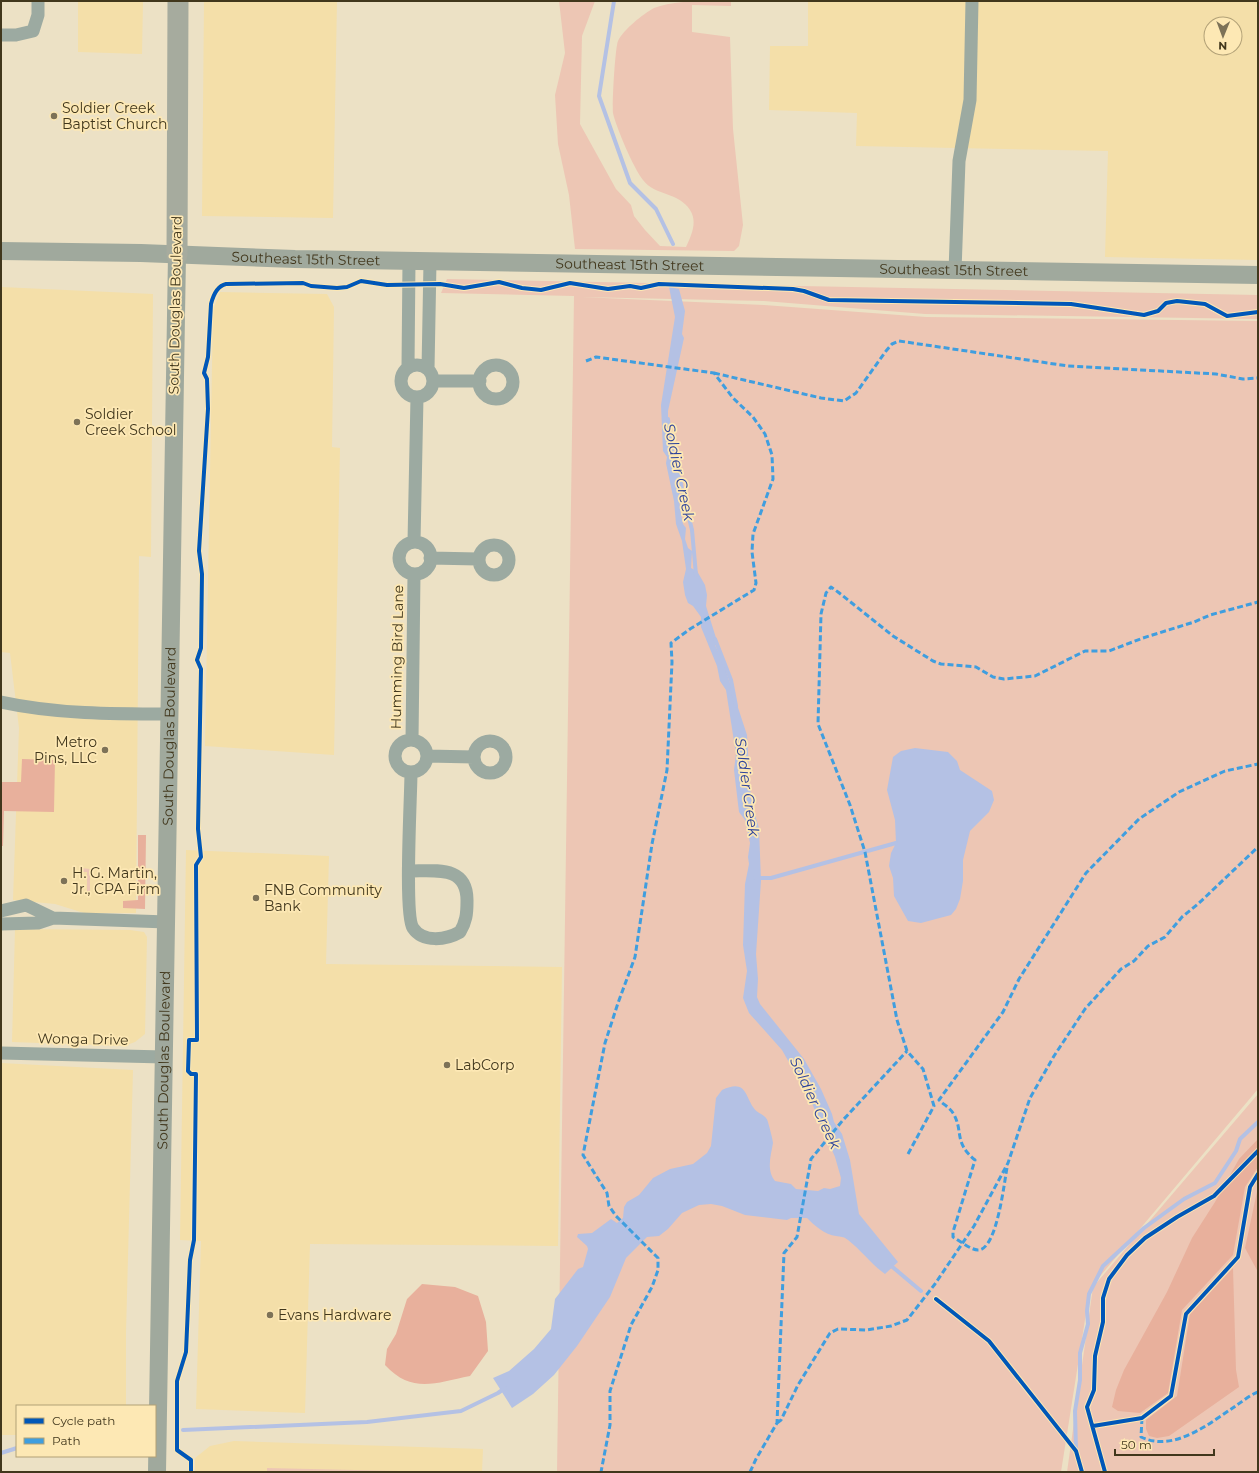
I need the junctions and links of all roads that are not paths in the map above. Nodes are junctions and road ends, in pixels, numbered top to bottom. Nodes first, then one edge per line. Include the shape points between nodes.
1 (38, 1) edge
2 (178, 1) edge
3 (972, 1) edge
4 (1, 35) edge
5 (1, 251) edge
6 (177, 255) junction
7 (409, 261) junction
8 (430, 262) junction
9 (955, 271) junction
10 (1258, 275) edge
11 (409, 313) junction
12 (429, 313) junction
13 (408, 368) junction
14 (431, 375) junction
15 (480, 382) dead end
16 (417, 397) junction
17 (414, 542) junction
18 (430, 558) junction
19 (478, 559) dead end
20 (414, 574) junction
21 (1, 702) edge
22 (169, 714) junction
23 (412, 740) junction
24 (427, 756) junction
25 (474, 757) dead end
26 (411, 772) junction
27 (410, 871) junction
28 (1, 911) edge
29 (53, 918) junction
30 (167, 922) junction
31 (1, 924) edge
32 (1, 1053) edge
33 (164, 1057) junction
34 (157, 1472) edge

1 - 4 street via 38,15 33,30 16,35
2 - 6 main road, South Douglas Boulevard
3 - 9 street via 970,100 959,161
5 - 6 main road, Southeast 15th Street
6 - 7 main road, Southeast 15th Street
6 - 22 main road, South Douglas Boulevard
7 - 8 main road, Southeast 15th Street
7 - 11 street
8 - 9 main road, Southeast 15th Street
8 - 12 street
9 - 10 main road, Southeast 15th Street
11 - 12 street
11 - 13 street
12 - 14 street
13 - 14 street via 419,365
13 - 16 street via 402,374 401,385 407,394
14 - 15 street
14 - 16 street via 432,387 428,393
16 - 17 street
17 - 18 street via 425,547 430,553
17 - 20 street via 403,548 399,559 403,569
18 - 19 street
18 - 20 street via 427,568 422,573
20 - 23 street, Humming Bird Lane
21 - 22 street via 29,708 66,711
22 - 30 main road, South Douglas Boulevard
23 - 24 street via 423,745
23 - 26 street via 400,745 395,755 398,766
24 - 25 street
24 - 26 street via 423,767
26 - 27 street
27 - 27 street via 409,919 413,928 427,938 444,938 460,932 467,917 468,897 463,881 448,872
28 - 29 street via 26,905
29 - 30 street
29 - 31 street via 38,923
30 - 33 main road, South Douglas Boulevard
32 - 33 street, Wonga Drive
33 - 34 main road, South Douglas Boulevard

